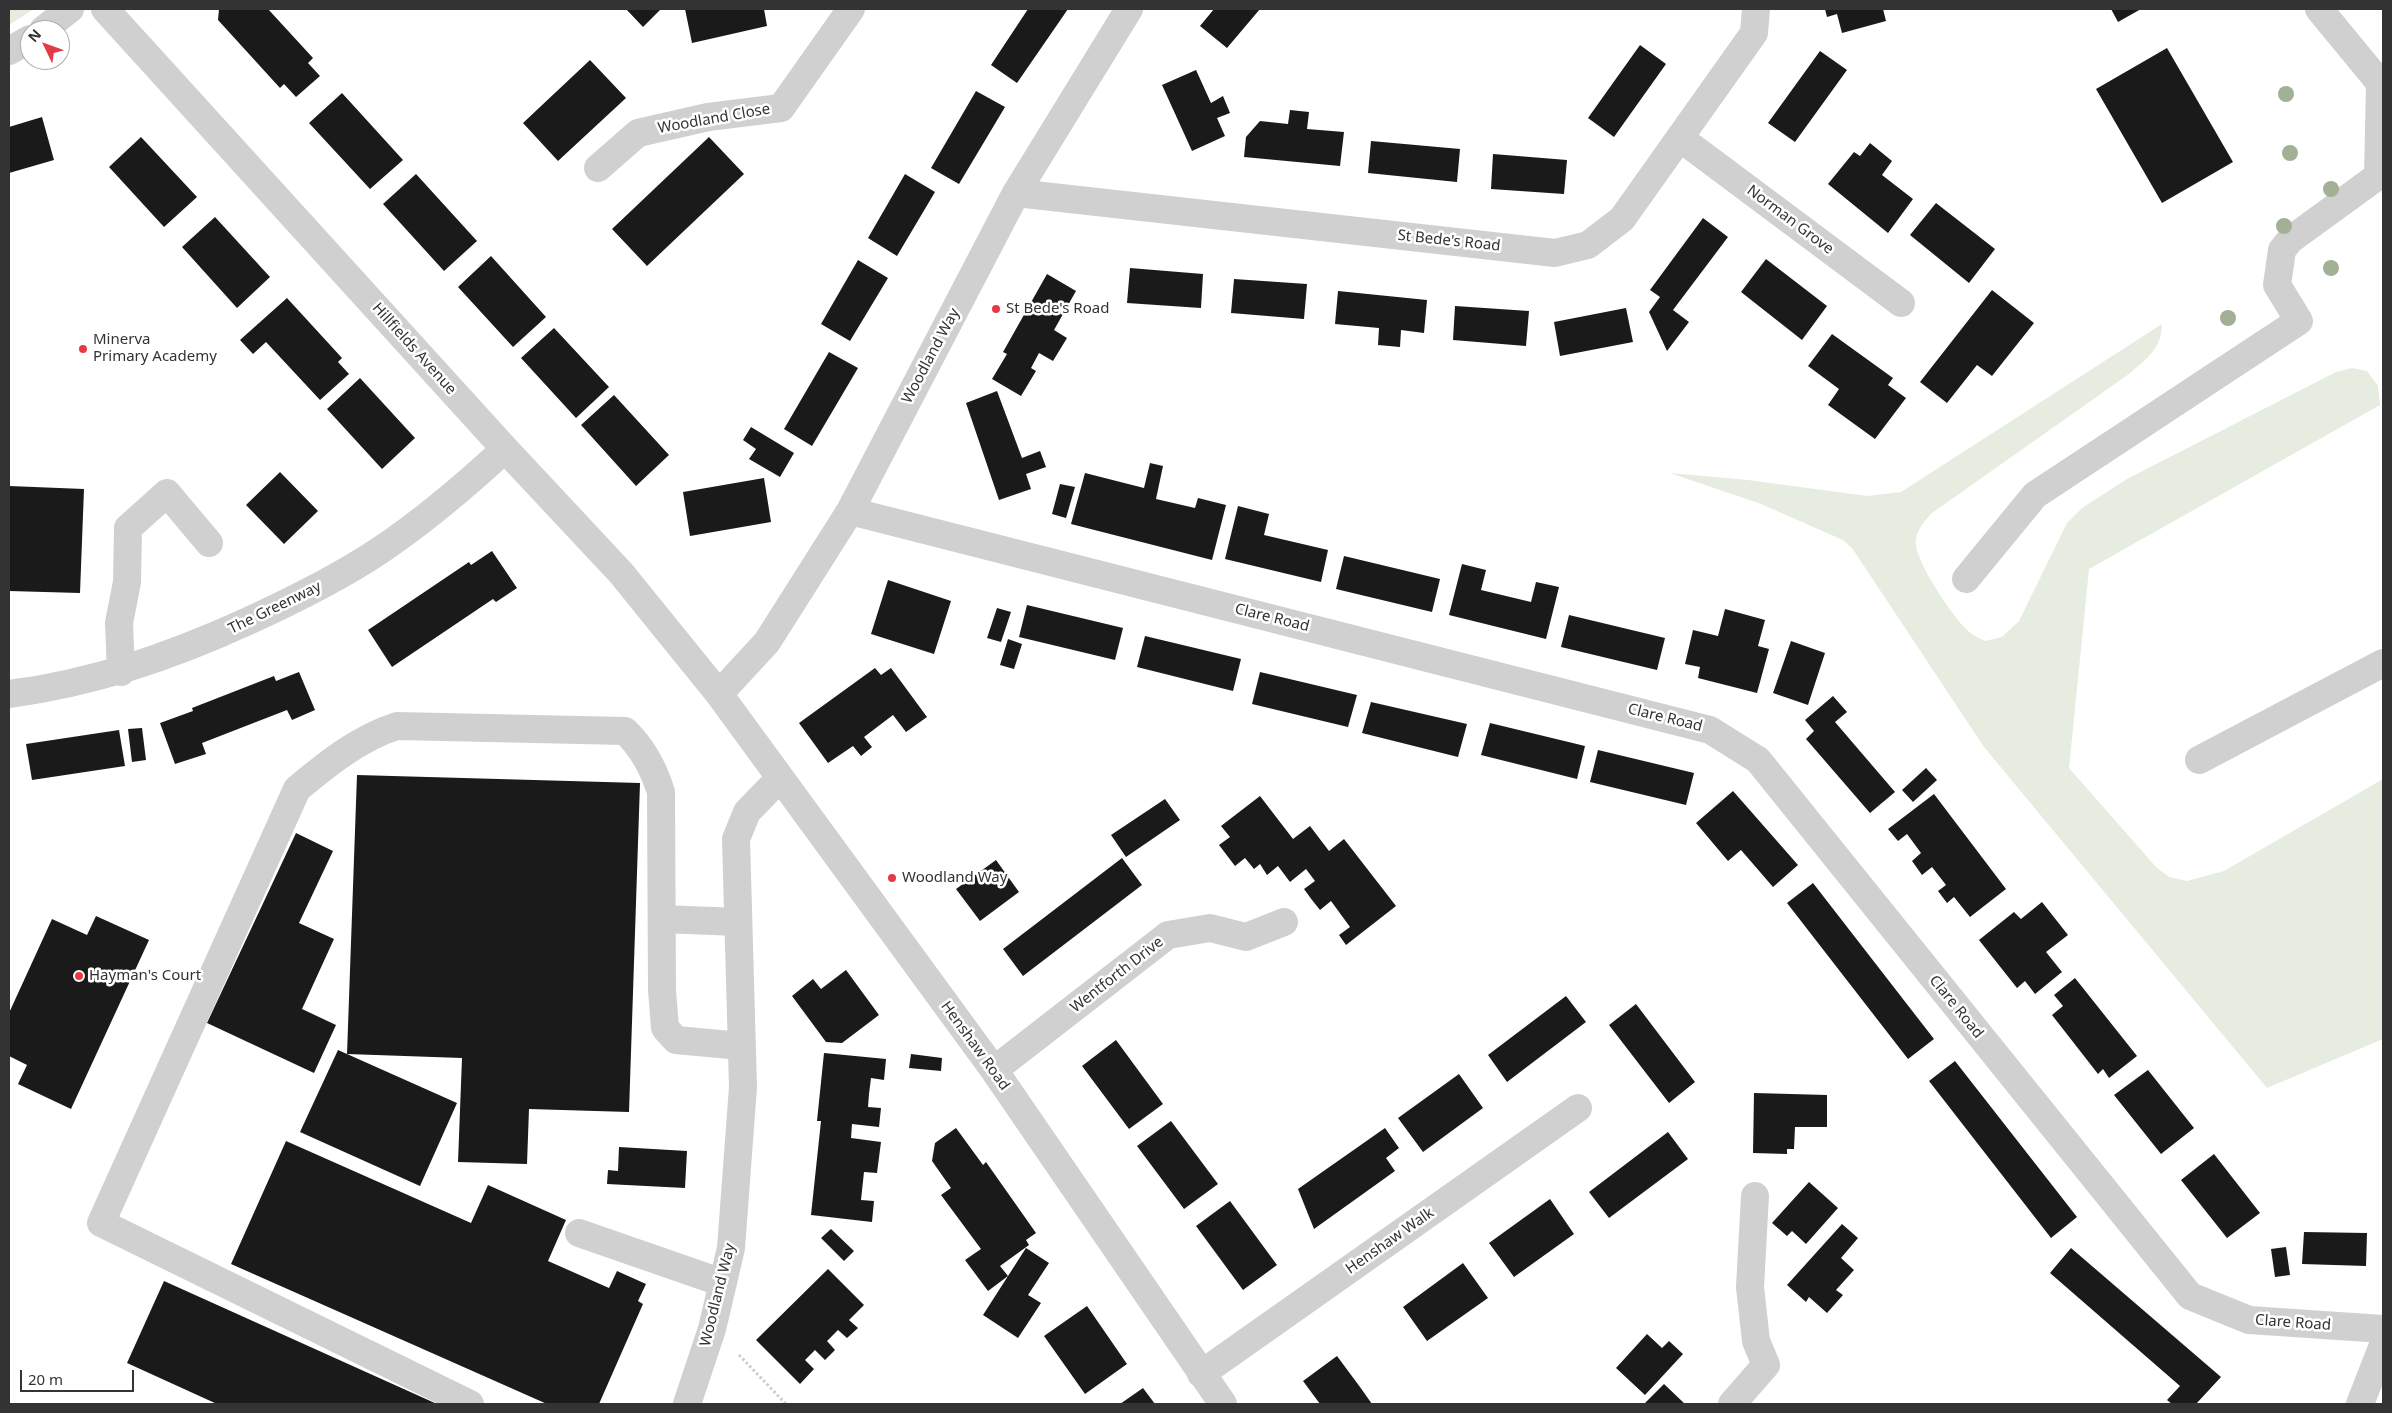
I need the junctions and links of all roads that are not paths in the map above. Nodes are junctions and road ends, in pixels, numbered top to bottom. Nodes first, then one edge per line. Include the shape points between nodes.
1 (70, 9) edge
2 (105, 9) edge
3 (851, 9) edge
4 (1129, 9) edge
5 (1756, 9) edge
6 (2319, 9) edge
7 (56, 20) edge
8 (20, 45) edge
9 (9, 51) edge
10 (1680, 138) junction
11 (598, 168) dead end
12 (1016, 193) junction
13 (1901, 303) dead end
14 (505, 449) junction
15 (850, 510) junction
16 (209, 543) dead end
17 (1966, 579) dead end
18 (2383, 663) edge
19 (121, 672) junction
20 (9, 694) edge
21 (719, 694) junction
22 (2200, 760) dead end
23 (780, 779) junction
24 (662, 919) junction
25 (738, 922) junction
26 (1284, 922) dead end
27 (741, 1046) junction
28 (994, 1070) junction
29 (1578, 1108) dead end
30 (1755, 1196) dead end
31 (579, 1233) dead end
32 (723, 1283) junction
33 (2383, 1329) edge
34 (2383, 1345) edge
35 (1201, 1374) junction
36 (470, 1404) edge
37 (687, 1404) edge
38 (1223, 1404) edge
39 (1732, 1404) edge
40 (2360, 1404) edge

1 - 7 street
2 - 14 street, Hillfields Avenue
3 - 11 street, Woodland Close via 781,108 708,117 638,133
4 - 12 street, Woodland Way
5 - 10 street, St Bede's Road via 1754,33
6 - 17 street via 2380,83 2378,176 2290,240 2282,250 2277,285 2299,322 2035,495
8 - 9 street
10 - 12 street, St Bede's Road via 1622,219 1588,245 1555,253
10 - 13 street, Norman Grove
12 - 15 street, Woodland Way
14 - 19 street, The Greenway via 455,495 379,551 302,597 202,642
14 - 21 street, Hillfields Avenue via 621,573
15 - 21 street, Woodland Way via 767,642
15 - 33 street, Clare Road via 1710,730 1758,760 2190,1296 2249,1320
16 - 19 street via 167,493 128,528 127,582 119,623
18 - 22 street
19 - 20 street, The Greenway via 44,690
21 - 23 street, Henshaw Road
23 - 25 street, Woodland Way via 747,812 736,839
23 - 28 street, Henshaw Road
24 - 25 street
24 - 27 street via 665,1028 676,1040
24 - 36 street via 661,792 635,741 625,731 411,724 397,726 366,739 324,766 298,789 101,1223
25 - 27 street, Woodland Way
26 - 28 street, Wentforth Drive via 1246,937 1210,928 1168,936
27 - 32 street, Woodland Way via 743,1087 731,1248
28 - 35 street, Henshaw Road
29 - 35 street, Henshaw Walk
30 - 39 street via 1750,1287 1756,1341 1766,1365
31 - 32 street
32 - 37 street, Woodland Way via 712,1329
34 - 40 street
35 - 38 street, Henshaw Road

